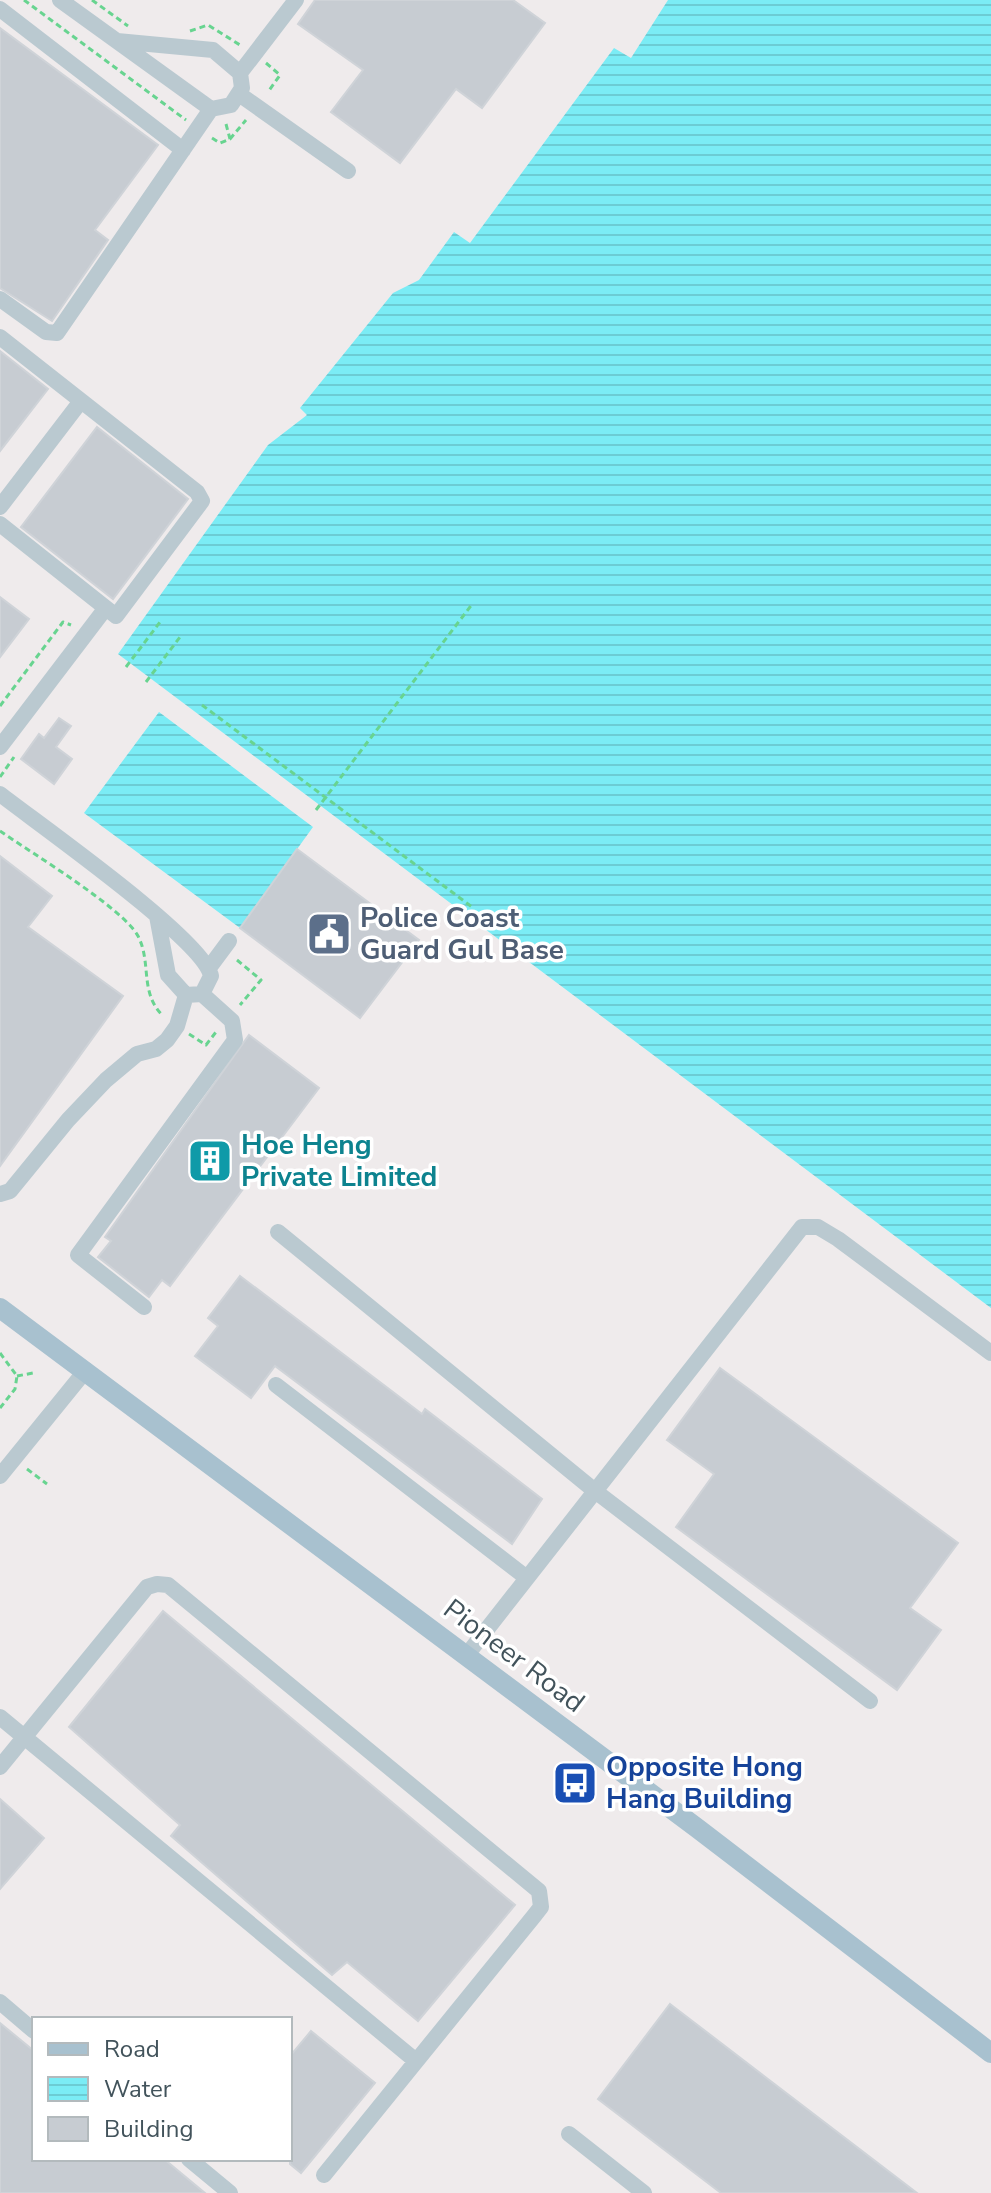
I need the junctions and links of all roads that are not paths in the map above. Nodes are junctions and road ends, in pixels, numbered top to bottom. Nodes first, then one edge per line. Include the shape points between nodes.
1 (60, 0) edge
2 (296, 0) edge
3 (0, 9) edge
4 (117, 41) junction
5 (240, 73) junction
6 (239, 94) junction
7 (211, 109) junction
8 (183, 150) junction
9 (348, 171) dead end
10 (0, 299) edge
11 (0, 337) edge
12 (81, 401) junction
13 (0, 507) edge
14 (0, 524) edge
15 (95, 620) junction
16 (0, 747) edge
17 (0, 794) edge
18 (157, 916) junction
19 (229, 941) dead end
20 (209, 968) junction
21 (194, 994) junction
22 (0, 1194) edge
23 (278, 1232) dead end
24 (144, 1307) dead end
25 (0, 1308) edge
26 (991, 1353) edge
27 (86, 1370) junction
28 (276, 1385) dead end
29 (0, 1476) edge
30 (595, 1491) junction
31 (527, 1578) junction
32 (466, 1656) junction
33 (870, 1701) dead end
34 (0, 1717) edge
35 (24, 1738) junction
36 (0, 1767) edge
37 (0, 2002) edge
38 (32, 2029) edge
39 (991, 2053) edge
40 (416, 2061) junction
41 (569, 2134) dead end
42 (191, 2161) edge
43 (324, 2175) dead end
44 (230, 2193) edge
45 (644, 2193) edge

1 - 4 street
2 - 5 street
3 - 8 street
4 - 5 street via 213,50
4 - 7 street
5 - 6 street
6 - 7 street via 231,105
6 - 9 street
7 - 8 street
8 - 10 street via 57,333 46,332
11 - 12 street
12 - 13 street
12 - 15 street via 202,501 122,611
14 - 15 street
15 - 16 street
17 - 18 street
18 - 20 street
18 - 21 street via 168,975
19 - 20 street
20 - 21 street via 209,985
21 - 22 street via 167,1040 137,1054 106,1080 10,1191
21 - 24 street via 232,1021 235,1040 78,1255
23 - 30 street
25 - 27 main road, Pioneer Road
26 - 30 street via 838,1239 818,1227 802,1227
27 - 29 street
27 - 32 main road, Pioneer Road
28 - 31 street
30 - 31 street
30 - 33 street
31 - 32 street
32 - 39 main road, Pioneer Road
34 - 35 street
35 - 36 street
35 - 40 street
35 - 40 street via 147,1587 168,1585 539,1891 541,1907
37 - 38 street
40 - 43 street
41 - 45 street
42 - 44 street

